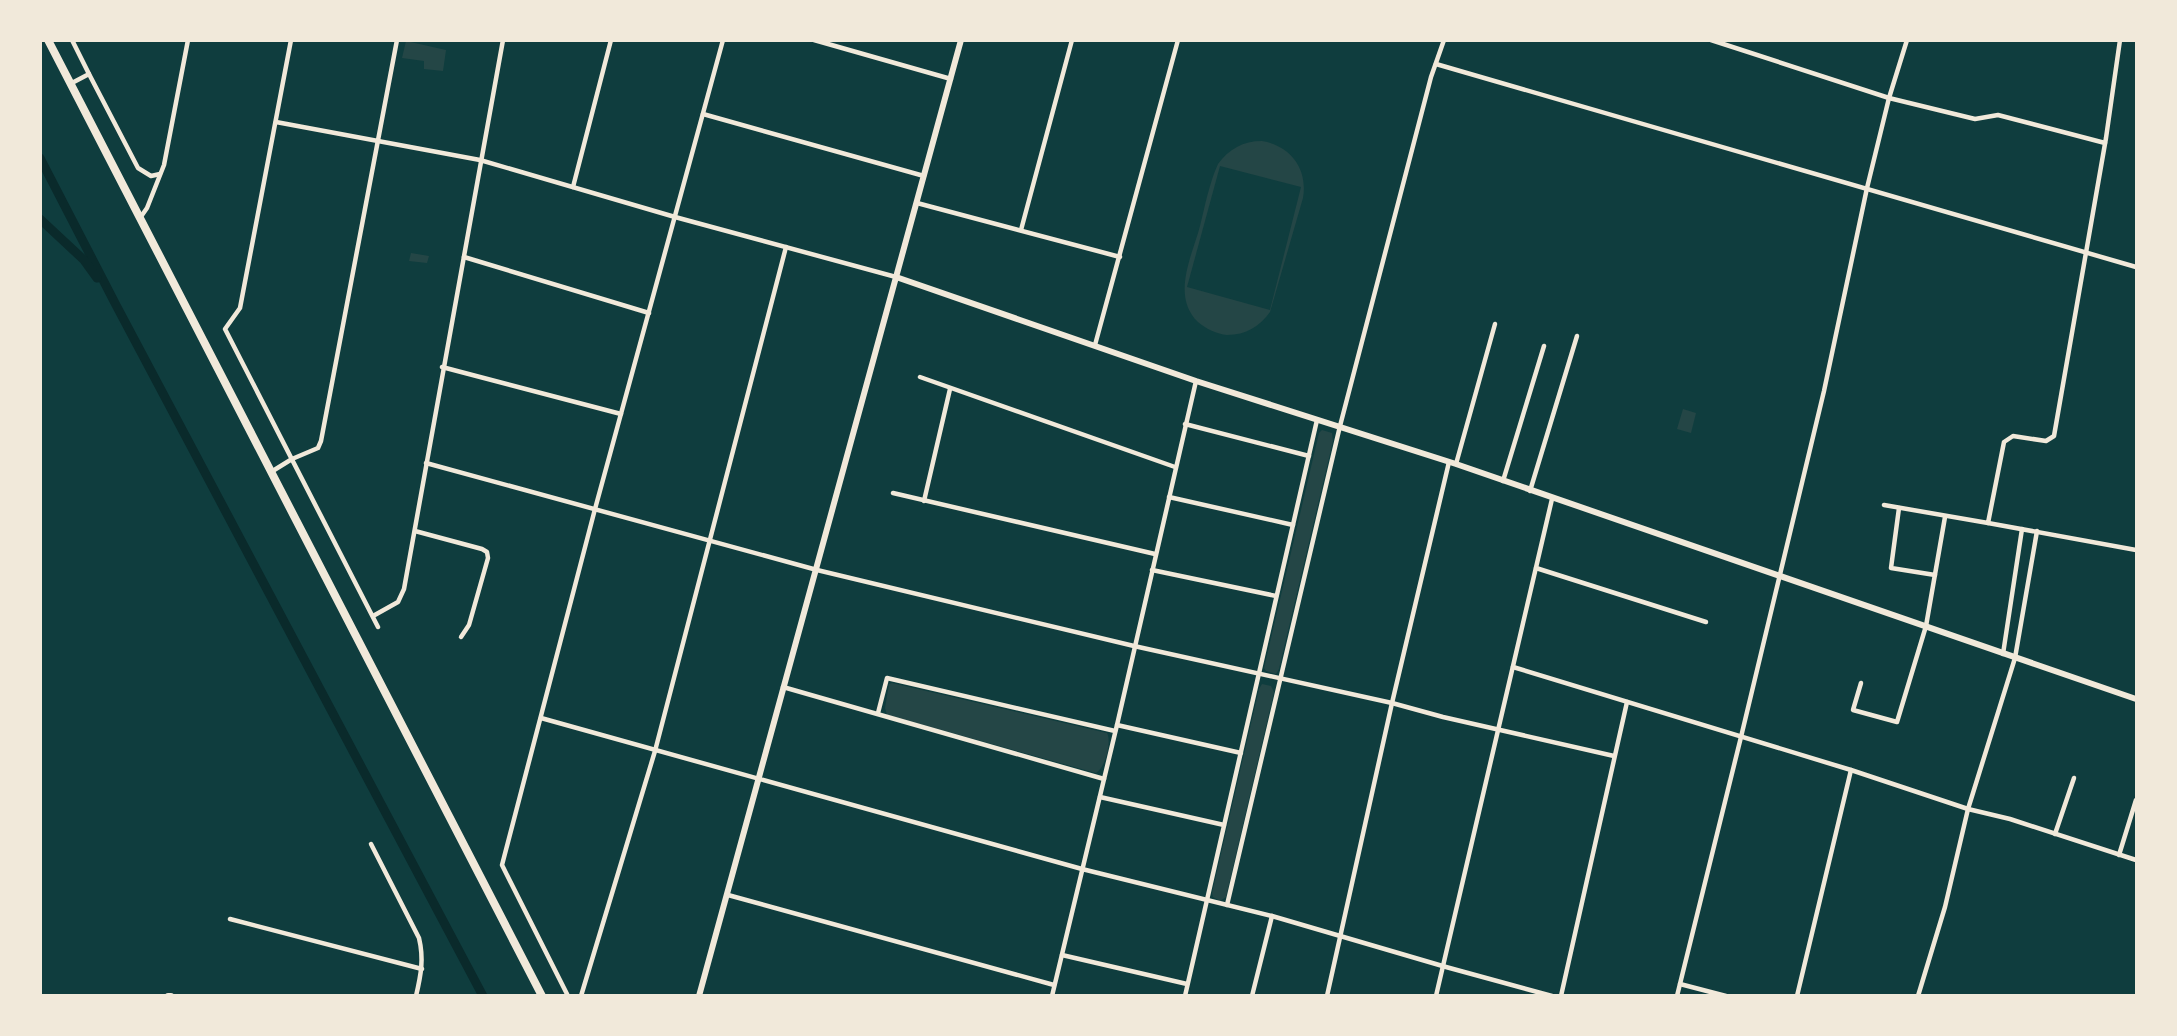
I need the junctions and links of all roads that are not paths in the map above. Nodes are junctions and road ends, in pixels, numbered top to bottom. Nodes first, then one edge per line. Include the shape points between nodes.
1 (48, 40) edge
2 (72, 40) edge
3 (188, 40) edge
4 (291, 40) edge
5 (397, 40) edge
6 (503, 40) edge
7 (611, 40) edge
8 (723, 40) edge
9 (814, 40) edge
10 (962, 40) edge
11 (1072, 40) edge
12 (1178, 40) edge
13 (1444, 40) edge
14 (1711, 40) edge
15 (1907, 40) edge
16 (2120, 40) edge
17 (1436, 64) junction
18 (89, 74) junction
19 (951, 79) junction
20 (70, 84) junction
21 (1889, 98) junction
22 (703, 114) junction
23 (276, 122) junction
24 (378, 140) junction
25 (2105, 144) junction
26 (480, 160) junction
27 (160, 174) junction
28 (153, 176) junction
29 (924, 176) junction
30 (157, 181) junction
31 (573, 187) junction
32 (1867, 188) junction
33 (917, 203) junction
34 (675, 217) junction
35 (140, 218) junction
36 (1021, 230) junction
37 (786, 247) junction
38 (2085, 252) junction
39 (464, 256) junction
40 (1120, 256) junction
41 (2136, 267) edge
42 (896, 277) junction
43 (649, 313) junction
44 (1495, 324) dead end
45 (1577, 336) dead end
46 (1095, 345) junction
47 (1544, 346) dead end
48 (442, 367) junction
49 (920, 377) dead end
50 (1196, 381) junction
51 (950, 389) junction
52 (621, 414) junction
53 (1317, 420) junction
54 (1185, 424) junction
55 (1340, 426) junction
56 (1309, 456) junction
57 (292, 459) junction
58 (426, 463) junction
59 (1452, 463) junction
60 (1175, 467) junction
61 (271, 472) junction
62 (1503, 481) junction
63 (1530, 491) junction
64 (893, 493) dead end
65 (1169, 497) junction
66 (1552, 499) junction
67 (924, 501) junction
68 (1884, 505) dead end
69 (1899, 508) junction
70 (595, 509) junction
71 (1945, 517) junction
72 (1988, 523) junction
73 (1293, 525) junction
74 (2022, 529) junction
75 (415, 531) junction
76 (2037, 531) junction
77 (710, 540) junction
78 (2136, 550) edge
79 (1155, 554) junction
80 (1536, 568) junction
81 (817, 570) junction
82 (1152, 570) junction
83 (1935, 575) junction
84 (1779, 576) junction
85 (1276, 596) junction
86 (373, 616) junction
87 (1706, 622) dead end
88 (1926, 626) junction
89 (378, 627) dead end
90 (461, 637) dead end
91 (1134, 646) junction
92 (2002, 654) junction
93 (2015, 658) junction
94 (1513, 667) junction
95 (1259, 673) junction
96 (1280, 678) junction
97 (1861, 683) dead end
98 (783, 687) junction
99 (2136, 699) edge
100 (1627, 702) junction
101 (1392, 703) junction
102 (878, 713) junction
103 (541, 718) junction
104 (1117, 724) junction
105 (1499, 729) junction
106 (1115, 731) junction
107 (1741, 737) junction
108 (655, 751) junction
109 (1240, 753) junction
110 (1614, 756) junction
111 (1851, 770) junction
112 (2074, 778) dead end
113 (1104, 779) junction
114 (758, 780) junction
115 (1100, 798) junction
116 (2136, 800) edge
117 (1968, 809) junction
118 (1224, 825) junction
119 (2055, 834) junction
120 (371, 844) dead end
121 (2119, 855) junction
122 (2136, 860) edge
123 (1082, 869) junction
124 (728, 895) junction
125 (1206, 900) junction
126 (1227, 905) junction
127 (1272, 916) junction
128 (230, 919) dead end
129 (1340, 936) junction
130 (1062, 955) junction
131 (1443, 966) junction
132 (422, 969) junction
133 (1187, 984) junction
134 (1680, 984) junction
135 (1054, 985) junction
136 (416, 996) edge
137 (542, 996) edge
138 (568, 996) edge
139 (581, 996) edge
140 (699, 996) edge
141 (1052, 996) edge
142 (1185, 996) edge
143 (1252, 996) edge
144 (1327, 996) edge
145 (1436, 996) edge
146 (1552, 996) edge
147 (1561, 996) edge
148 (1677, 996) edge
149 (1726, 996) edge
150 (1797, 996) edge
151 (1918, 996) edge

1 - 20 main road
2 - 18 street
3 - 27 street
4 - 23 street
5 - 24 street
6 - 26 street
7 - 31 street
8 - 22 street
9 - 19 street
10 - 19 street
11 - 36 street
12 - 40 street
13 - 17 street
14 - 21 street
15 - 21 street
16 - 25 street
17 - 32 street
17 - 55 street
18 - 20 street
18 - 28 street via 138,168
19 - 29 street
20 - 35 main road
21 - 25 street via 1975,119 1998,115
21 - 32 street
22 - 29 street
22 - 34 street
23 - 24 street
23 - 57 street via 240,308 225,329
24 - 26 street
24 - 57 street via 321,441 318,447
25 - 38 street
26 - 31 street
26 - 39 street
27 - 28 street
27 - 30 street
28 - 30 street
29 - 33 street
30 - 35 street
31 - 34 street
32 - 38 street
32 - 84 street
33 - 36 street
33 - 42 street
34 - 37 street
34 - 43 street
35 - 61 main road
36 - 40 street
37 - 42 street
37 - 77 street
38 - 41 street
38 - 72 street via 2055,434 2046,441 2017,436 2004,442
39 - 43 street
39 - 48 street
40 - 46 street
42 - 46 street
42 - 81 street
43 - 52 street
44 - 59 street
45 - 63 street
46 - 50 street
47 - 62 street
48 - 52 street
48 - 58 street
49 - 51 street
50 - 53 street
50 - 54 street
51 - 60 street
51 - 67 street
52 - 70 street
53 - 55 street
53 - 56 street
54 - 56 street
54 - 60 street
55 - 59 street
55 - 96 street
56 - 73 street
57 - 61 street
57 - 86 street
58 - 70 street
58 - 75 street
59 - 62 street
59 - 101 street
60 - 65 street
61 - 137 main road
62 - 63 street
63 - 66 street
64 - 67 street
65 - 73 street
65 - 79 street
66 - 80 street
66 - 84 street
67 - 79 street
68 - 69 street
69 - 71 street
69 - 83 street via 1891,568
70 - 77 street
70 - 103 street
71 - 72 street
71 - 83 street
72 - 74 street
73 - 85 street
74 - 76 street
74 - 92 street
75 - 86 street via 398,602
75 - 90 street via 487,552 469,625
76 - 78 street
76 - 93 street
77 - 81 street
77 - 108 street
79 - 82 street
80 - 87 street
80 - 94 street
81 - 91 street
81 - 98 street
82 - 85 street
82 - 91 street
83 - 88 street
84 - 88 street
84 - 107 street
85 - 95 street
86 - 89 street
88 - 92 street
88 - 97 street via 1897,723 1853,710
91 - 95 street
91 - 104 street
92 - 93 street
93 - 99 street
93 - 117 street
94 - 100 street
94 - 105 street
95 - 96 street
95 - 109 street
96 - 101 street
96 - 126 street
98 - 102 street
98 - 114 street
100 - 107 street
100 - 110 street
101 - 105 street
101 - 129 street
102 - 106 street via 886,678
102 - 113 street
103 - 108 street
103 - 138 street via 502,865
104 - 106 street
104 - 109 street
105 - 110 street
105 - 131 street
106 - 113 street
107 - 111 street
107 - 134 street
108 - 114 street
108 - 139 street
109 - 118 street
110 - 147 street
111 - 117 street
111 - 150 street
112 - 119 street
113 - 115 street
114 - 123 street
114 - 124 street
115 - 118 street
115 - 123 street
116 - 121 street
117 - 119 street
117 - 151 street via 1945,907
118 - 125 street
119 - 121 street
120 - 132 street via 420,938
121 - 122 street
123 - 125 street
123 - 130 street
124 - 135 street
124 - 140 street
125 - 126 street
125 - 133 street
126 - 127 street
127 - 129 street
127 - 143 street
128 - 132 street
129 - 131 street
129 - 144 street
130 - 133 street
130 - 135 street
131 - 145 street
131 - 146 street
132 - 136 street
133 - 142 street
134 - 148 street
134 - 149 street
135 - 141 street

